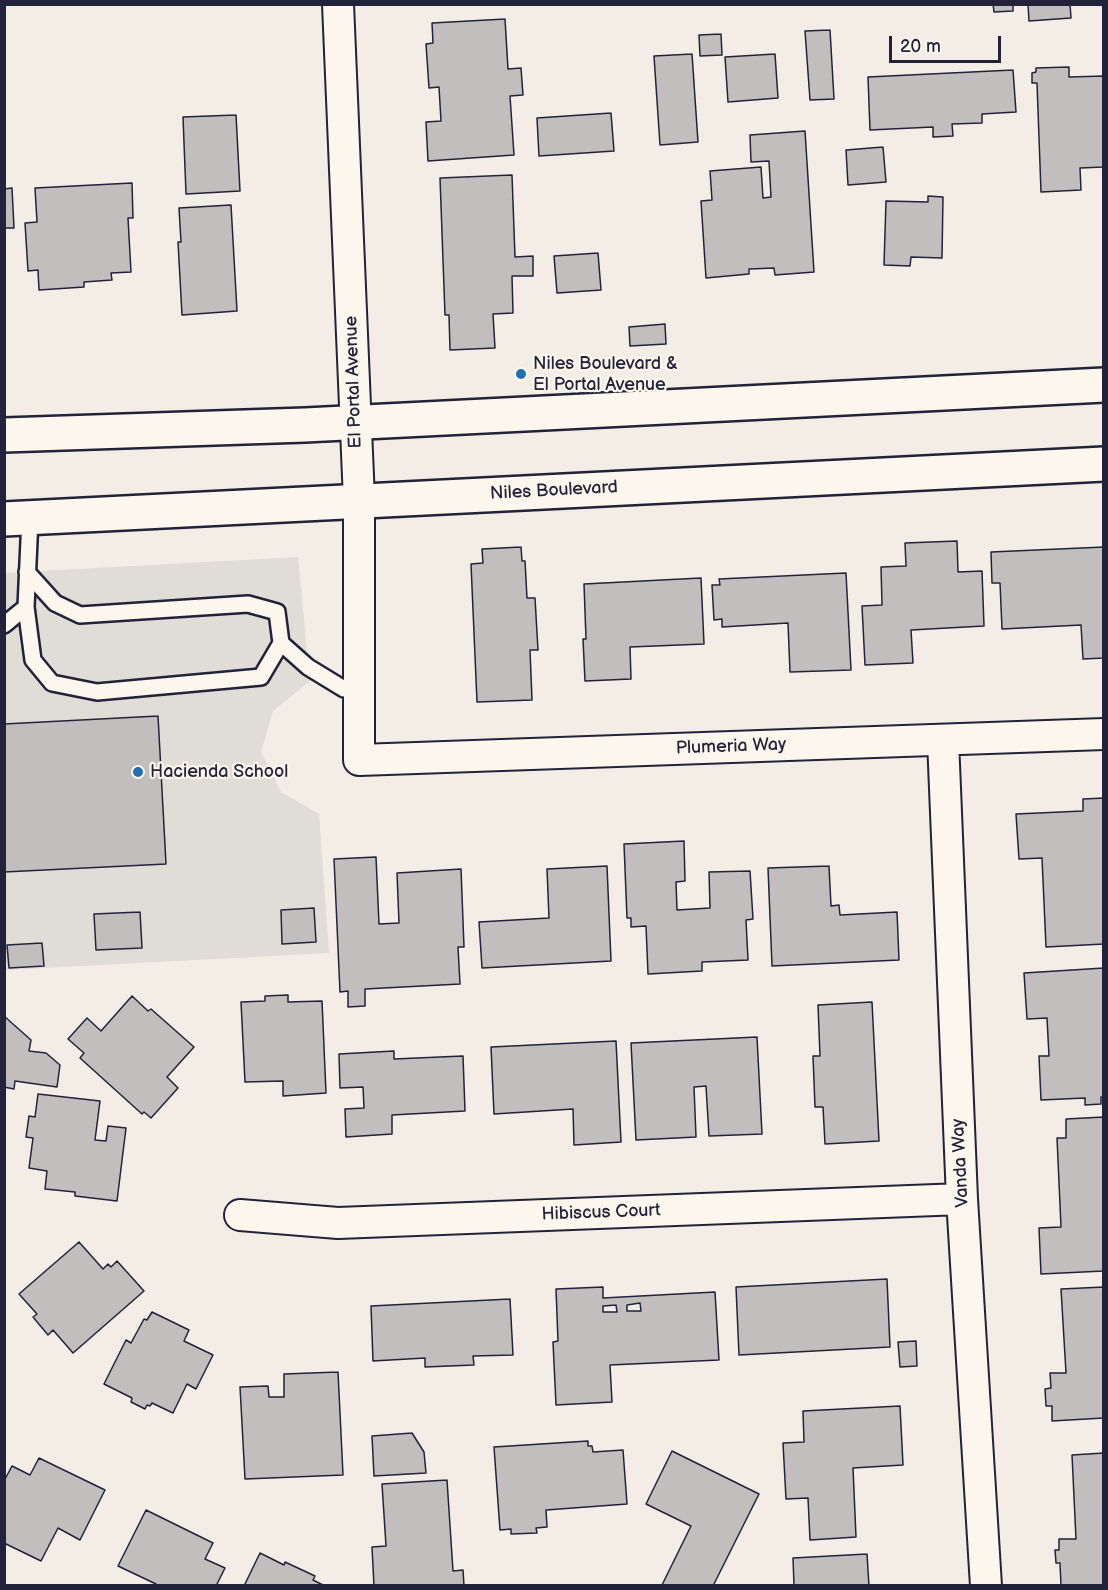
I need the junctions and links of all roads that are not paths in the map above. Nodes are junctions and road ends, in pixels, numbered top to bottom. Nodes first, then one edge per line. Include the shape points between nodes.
1 (338, 4) edge
2 (1104, 385) edge
3 (356, 422) junction
4 (4, 435) edge
5 (1104, 464) edge
6 (359, 500) junction
7 (17, 519) edge
8 (27, 572) junction
9 (26, 607) junction
10 (4, 625) edge
11 (281, 643) junction
12 (359, 687) junction
13 (1104, 734) edge
14 (942, 740) junction
15 (359, 760) joint
16 (962, 1199) junction
17 (240, 1215) dead end
18 (986, 1586) edge

1 - 3 street, El Portal Avenue
2 - 3 main road
3 - 4 main road
3 - 6 street, El Portal Avenue
5 - 6 main road, Niles Boulevard
6 - 7 main road, Niles Boulevard
6 - 12 street, El Portal Avenue
7 - 8 lane
8 - 9 lane
8 - 11 lane via 55,603 80,615 248,604 277,612
9 - 10 lane
9 - 11 lane via 33,660 52,683 97,692 261,677
11 - 12 lane via 308,667 344,689
12 - 15 street, El Portal Avenue
13 - 14 street, Plumeria Way
14 - 15 street, Plumeria Way
14 - 16 street, Vanda Way
16 - 17 street, Hibiscus Court via 338,1223
16 - 18 street, Vanda Way

